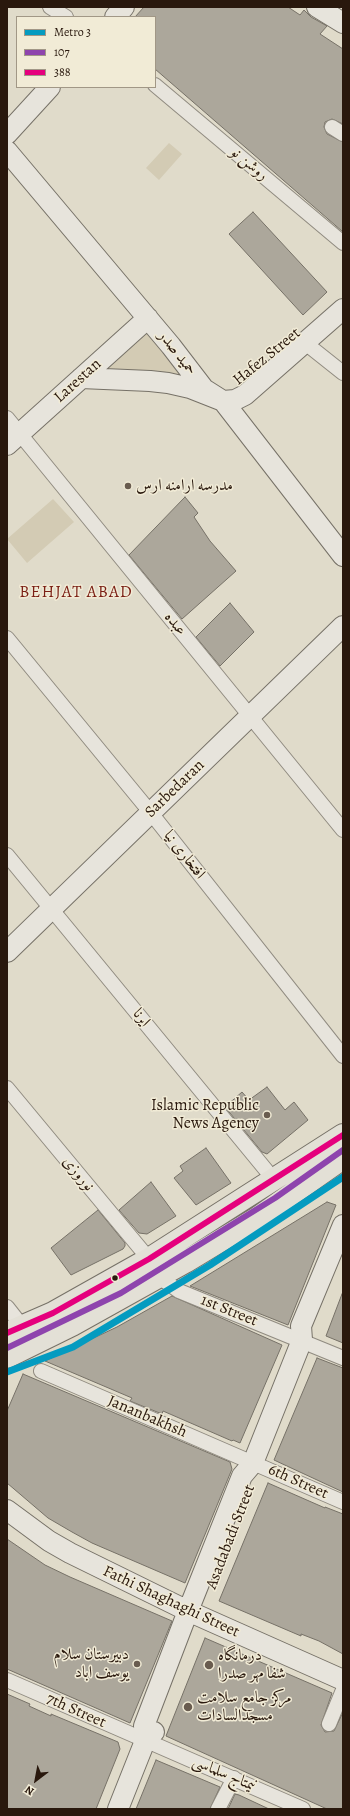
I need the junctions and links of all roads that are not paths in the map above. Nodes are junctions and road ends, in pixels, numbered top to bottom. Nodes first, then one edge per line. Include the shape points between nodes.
1 (50, 7) edge
2 (124, 7) edge
3 (317, 7) edge
4 (64, 16) edge
5 (116, 16) edge
6 (343, 24) edge
7 (156, 86) edge
8 (49, 88) edge
9 (7, 134) edge
10 (7, 151) edge
11 (343, 243) edge
12 (343, 295) edge
13 (343, 309) edge
14 (148, 318) junction
15 (300, 338) junction
16 (171, 346) junction
17 (343, 373) edge
18 (81, 378) junction
19 (223, 401) junction
20 (7, 418) edge
21 (14, 439) edge
22 (343, 556) edge
23 (343, 626) edge
24 (7, 638) edge
25 (250, 716) junction
26 (151, 813) junction
27 (343, 830) edge
28 (7, 855) edge
29 (51, 909) junction
30 (7, 952) edge
31 (343, 1056) edge
32 (7, 1088) edge
33 (343, 1136) edge
34 (343, 1158) edge
35 (274, 1181) junction
36 (343, 1224) edge
37 (343, 1258) edge
38 (154, 1268) junction
39 (7, 1307) edge
40 (15, 1330) edge
41 (302, 1340) junction
42 (7, 1357) edge
43 (343, 1358) edge
44 (41, 1371) dead end
45 (253, 1462) junction
46 (343, 1502) edge
47 (7, 1510) edge
48 (194, 1614) junction
49 (7, 1680) edge
50 (343, 1680) edge
51 (343, 1690) edge
52 (329, 1724) dead end
53 (145, 1741) junction
54 (234, 1778) junction
55 (118, 1809) edge
56 (218, 1809) edge
57 (303, 1809) edge

1 - 4 street
2 - 5 main road
3 - 6 main road
7 - 11 street, روشن نو
8 - 9 main road
10 - 14 main road, حمید صدر
12 - 15 main road, Hafez Street
13 - 15 main road, Hafez Street
14 - 16 main road, حمید صدر
14 - 18 main road, Larestan
15 - 16 main road, Hafez Street via 239,385 229,388 219,386 190,358
15 - 17 street
15 - 19 main road, Hafez Street via 245,395 235,400
16 - 19 main road, حمید صدر via 207,392
18 - 19 main road via 168,383 190,388
18 - 21 main road, Larestan
19 - 22 main road, حمید صدر
20 - 21 street, عبده
21 - 25 street, عبده
23 - 25 main road, Sarbedaran
24 - 26 street, افتخاری نیا
25 - 26 main road, Sarbedaran
25 - 27 street, عبده
26 - 29 main road, Sarbedaran
26 - 31 street, افتخاری نیا
28 - 29 street, ايرنا
29 - 30 main road, Sarbedaran
29 - 35 street, ايرنا
32 - 38 street, نوروزی
33 - 35 main road
34 - 38 main road via 256,1219
35 - 38 main road
36 - 41 main road, Asadabadi Street via 301,1326
37 - 41 main road via 314,1331
38 - 40 main road
38 - 41 street, 1st Street via 179,1291
38 - 42 main road via 72,1325
39 - 40 street
41 - 43 street, 1st Street
41 - 45 main road, Asadabadi Street
44 - 45 street, Jananbakhsh
45 - 46 street, 6th Street
45 - 48 main road, Asadabadi Street via 242,1476
47 - 48 main road, Fathi Shaghaghi Street via 70,1553
48 - 50 main road, Fathi Shaghaghi Street
48 - 53 main road, Asadabadi Street via 144,1726
49 - 53 street, 7th Street
51 - 52 street
53 - 54 street, نیمتاج سلماسی
53 - 55 main road, Asadabadi Street
54 - 56 street
54 - 57 street, نیمتاج سلماسی

